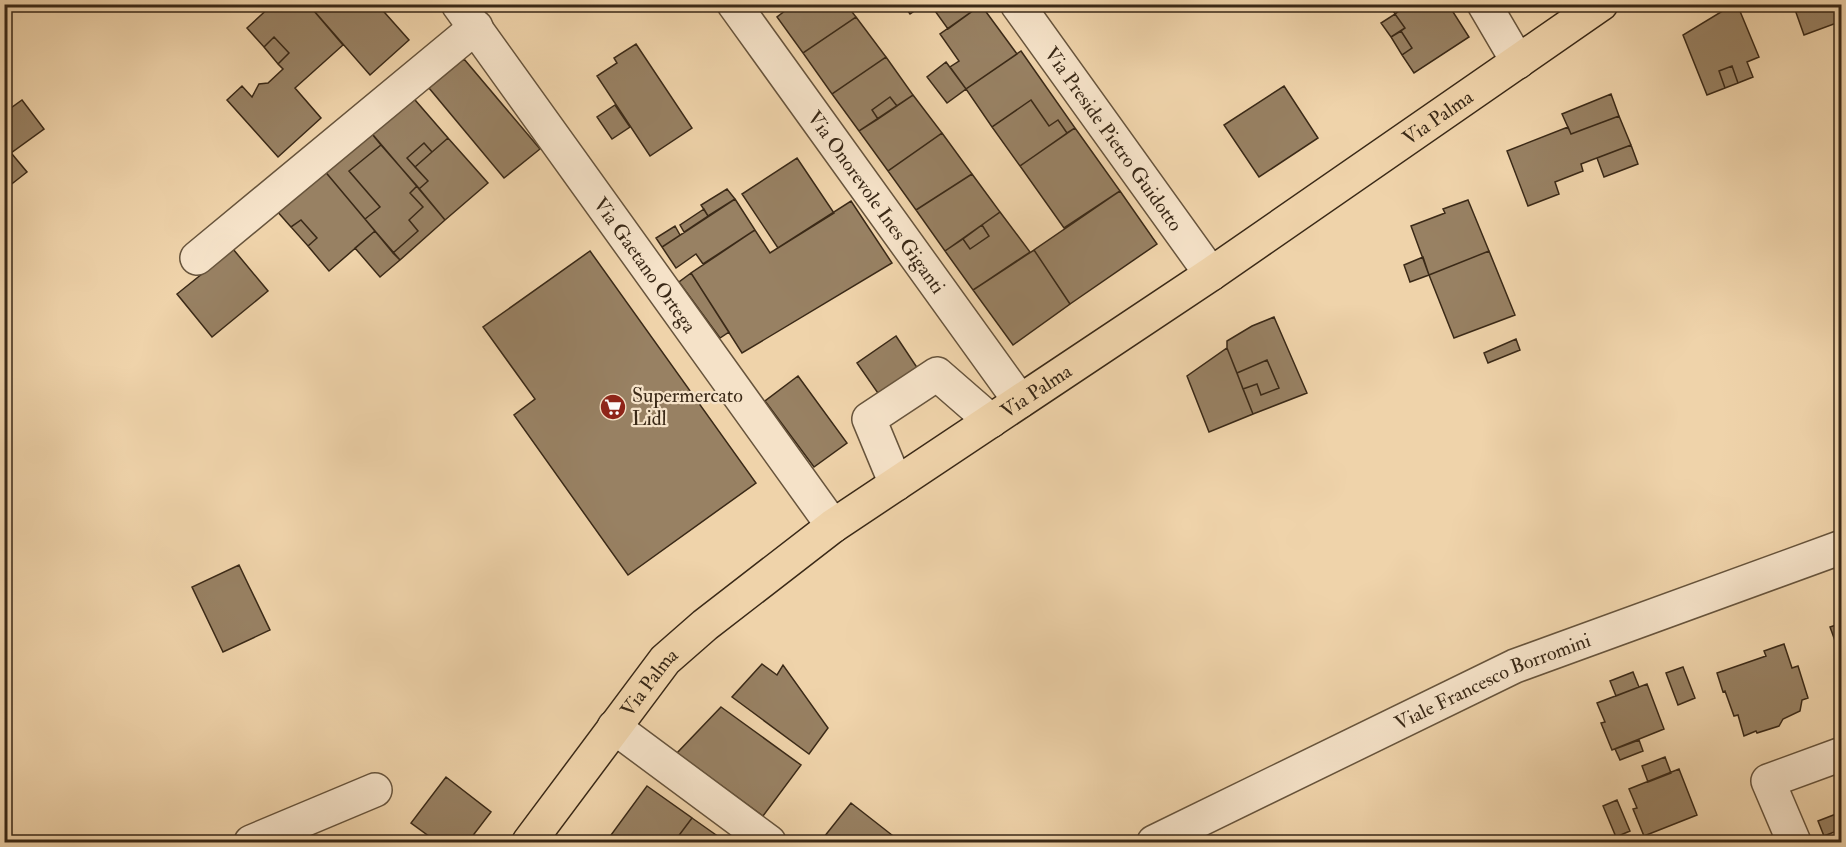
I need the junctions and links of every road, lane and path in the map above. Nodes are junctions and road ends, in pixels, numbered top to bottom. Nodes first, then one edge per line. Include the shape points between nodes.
1 (734, 4) edge
2 (1017, 4) edge
3 (1484, 4) edge
4 (1601, 4) edge
5 (467, 16) edge
6 (1518, 62) junction
7 (197, 258) dead end
8 (1211, 274) junction
9 (1020, 401) junction
10 (991, 421) junction
11 (896, 484) junction
12 (832, 526) junction
13 (1842, 547) edge
14 (614, 727) junction
15 (1842, 754) edge
16 (375, 790) dead end
17 (251, 843) edge
18 (530, 843) edge
19 (769, 843) edge
20 (1154, 843) edge
21 (1794, 843) edge

1 - 9 street, Via Onorevole Ines Giganti
2 - 8 street, Via Preside Pietro Guidotto
3 - 6 street
4 - 6 main road, Via Palma
5 - 7 street
5 - 12 street, Via Gaetano Ortega
6 - 8 main road, Via Palma
8 - 9 main road, Via Palma
9 - 10 main road, Via Palma
10 - 11 main road, Via Palma
10 - 11 street via 937,374 879,412 869,419
11 - 12 main road, Via Palma
12 - 14 main road, Via Palma via 665,660
13 - 20 street, Viale Francesco Borromini via 1515,666
14 - 18 main road, Via Palma
14 - 19 street
15 - 21 street via 1768,781
16 - 17 street

